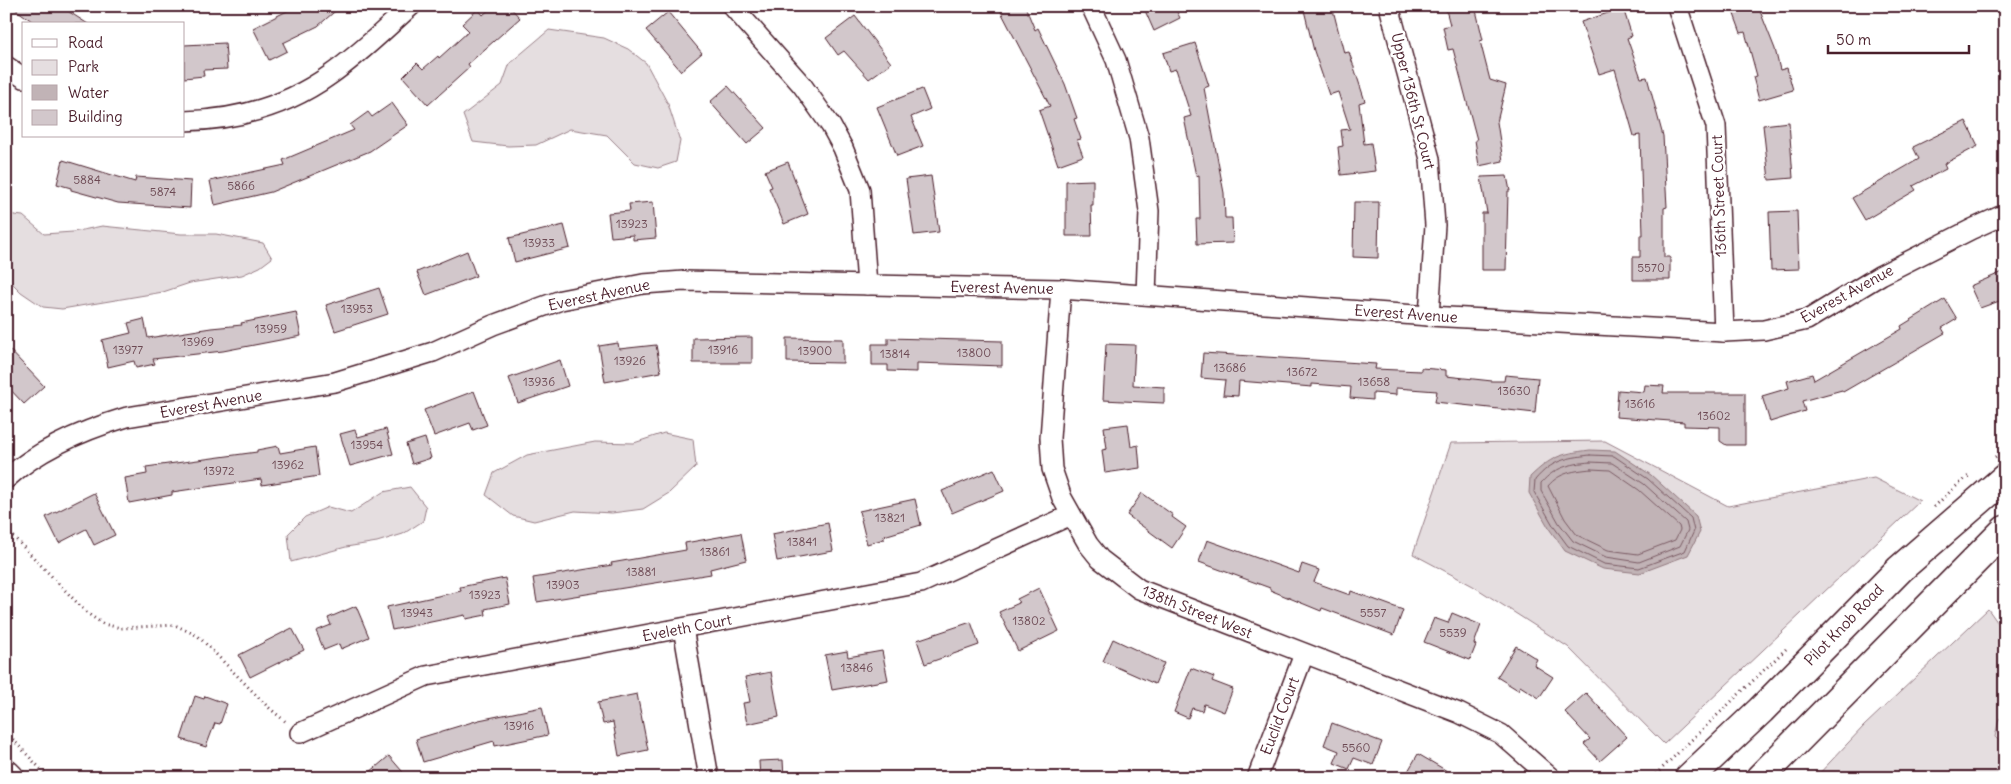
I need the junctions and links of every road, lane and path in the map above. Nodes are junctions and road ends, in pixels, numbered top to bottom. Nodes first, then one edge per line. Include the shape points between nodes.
1 (411, 6) edge
2 (732, 6) edge
3 (1092, 6) edge
4 (1389, 6) edge
5 (1677, 6) edge
6 (6, 66) edge
7 (22, 77) edge
8 (185, 121) edge
9 (2005, 214) edge
10 (867, 285) junction
11 (1061, 289) junction
12 (1146, 295) junction
13 (1429, 316) junction
14 (1724, 332) junction
15 (9, 471) edge
16 (2005, 478) edge
17 (1071, 515) junction
18 (6, 529) edge
19 (2005, 530) edge
20 (683, 628) junction
21 (1304, 654) junction
22 (6, 732) edge
23 (300, 733) joint
24 (6, 774) edge
25 (10, 778) edge
26 (49, 778) edge
27 (709, 778) edge
28 (1257, 778) edge
29 (1552, 778) edge
30 (1689, 778) edge
31 (1760, 778) edge

1 - 8 street via 348,62 309,89 255,112
2 - 10 street via 802,85 843,148 860,190
3 - 12 street via 1116,60 1139,138 1149,211
4 - 13 street, Upper 136th St Court via 1430,159 1435,225
5 - 14 street, 136th Street Court via 1716,126
6 - 7 street
9 - 14 street, Everest Avenue via 1881,275 1807,320 1764,330
10 - 11 street, Everest Avenue
10 - 15 street, Everest Avenue via 684,281 643,284 561,300 433,352 334,382 127,417 71,437
11 - 12 street, Everest Avenue
11 - 17 street, 138th Street West via 1050,438 1052,469
12 - 13 street, Everest Avenue
13 - 14 street, Everest Avenue
16 - 30 main road, Pilot Knob Road via 1900,569
17 - 20 street, Eveleth Court via 921,582
17 - 21 street, 138th Street West via 1100,559 1139,589
18 - 23 path via 87,613 103,624 121,628 176,625 198,636 267,706
19 - 31 main road
20 - 23 street, Eveleth Court via 426,676
20 - 27 street
21 - 28 street, Euclid Court
21 - 29 street, 138th Street West via 1459,713 1501,734
22 - 26 path
24 - 25 main road

